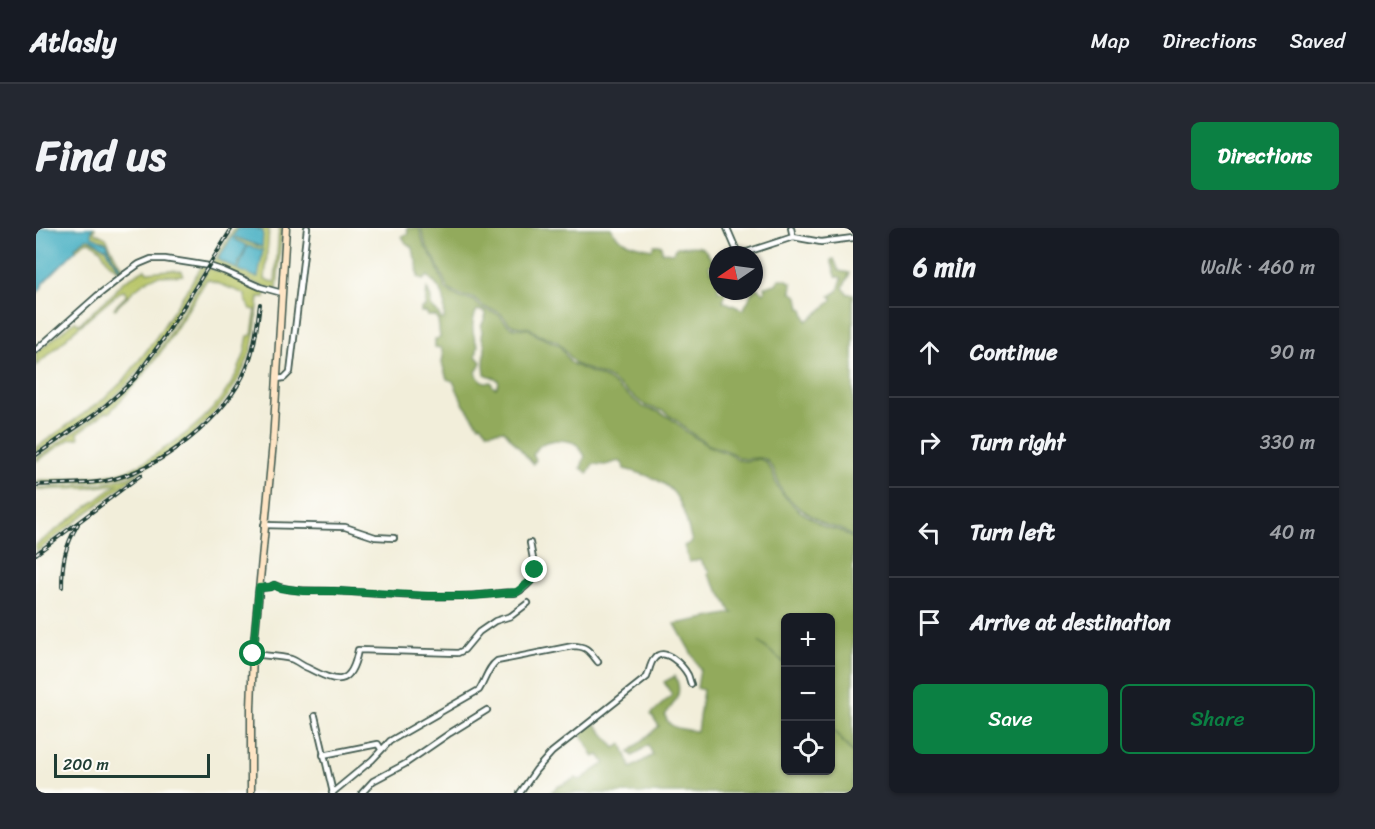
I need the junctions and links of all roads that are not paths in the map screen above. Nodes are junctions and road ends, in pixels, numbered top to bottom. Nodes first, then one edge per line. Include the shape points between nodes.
1 (286, 228) edge
2 (307, 228) edge
3 (727, 228) edge
4 (791, 228) edge
5 (794, 237) junction
6 (853, 238) edge
7 (282, 293) junction
8 (36, 350) edge
9 (277, 380) junction
10 (264, 525) junction
11 (394, 538) dead end
12 (530, 543) dead end
13 (259, 588) junction
14 (528, 603) dead end
15 (253, 654) junction
16 (598, 662) dead end
17 (691, 684) dead end
18 (487, 710) dead end
19 (315, 716) dead end
20 (381, 749) junction
21 (323, 755) junction
22 (252, 793) edge
23 (332, 793) edge
24 (362, 793) edge
25 (520, 793) edge

1 - 7 main road
2 - 9 street via 290,372
3 - 5 street via 740,252
4 - 5 street
5 - 6 street via 820,242
7 - 8 street via 209,266 151,259 97,296
7 - 9 main road
9 - 10 main road
10 - 11 street via 345,527 375,537
10 - 13 main road
12 - 13 street via 536,575 517,592 428,596 303,591 274,585
13 - 15 main road
14 - 15 street via 479,632 458,653 358,650 356,663 343,680 332,679 292,659
15 - 22 main road
16 - 20 street via 582,646 497,661 479,690
17 - 25 street via 672,656 654,658 647,677 552,752
18 - 24 street via 373,781
19 - 21 street
20 - 21 street via 378,744
20 - 23 street
21 - 23 street

